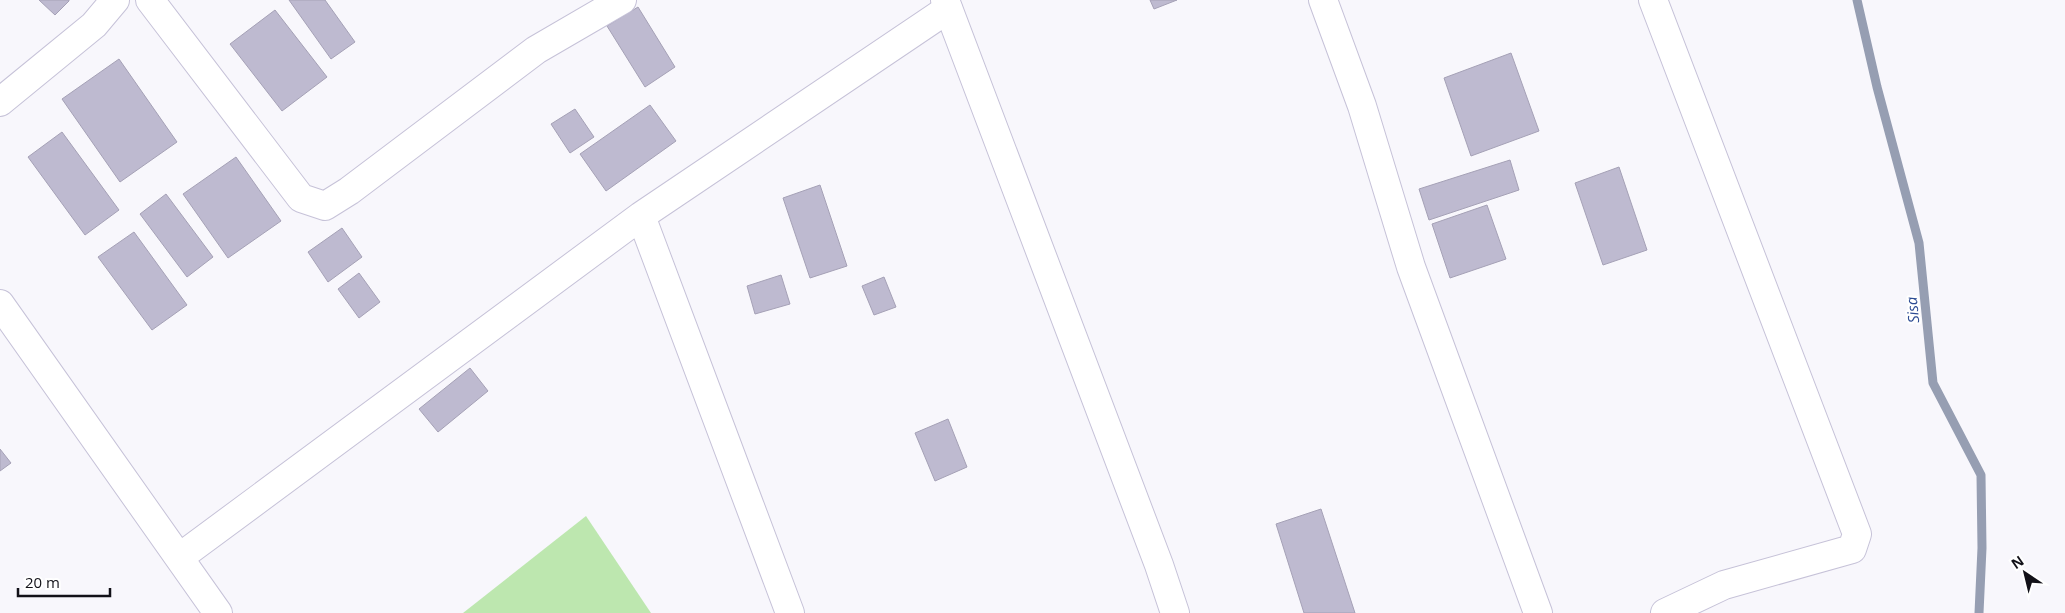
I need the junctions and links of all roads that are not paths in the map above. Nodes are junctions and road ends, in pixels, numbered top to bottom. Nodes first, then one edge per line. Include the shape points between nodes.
1 (115, 0) edge
2 (150, 0) edge
3 (622, 0) edge
4 (1323, 0) edge
5 (1653, 0) edge
6 (947, 4) edge
7 (0, 102) edge
8 (641, 216) junction
9 (0, 304) edge
10 (180, 557) junction
11 (218, 613) edge
12 (790, 613) edge
13 (1175, 613) edge
14 (1538, 613) edge
15 (1665, 613) edge

1 - 7 street via 94,25
2 - 3 street via 301,198 325,206 536,50
4 - 14 street via 1362,106 1411,267
5 - 15 street via 1857,534 1852,548 1724,585
6 - 8 street
6 - 13 street
8 - 10 street
8 - 12 street
9 - 10 street
10 - 11 street

